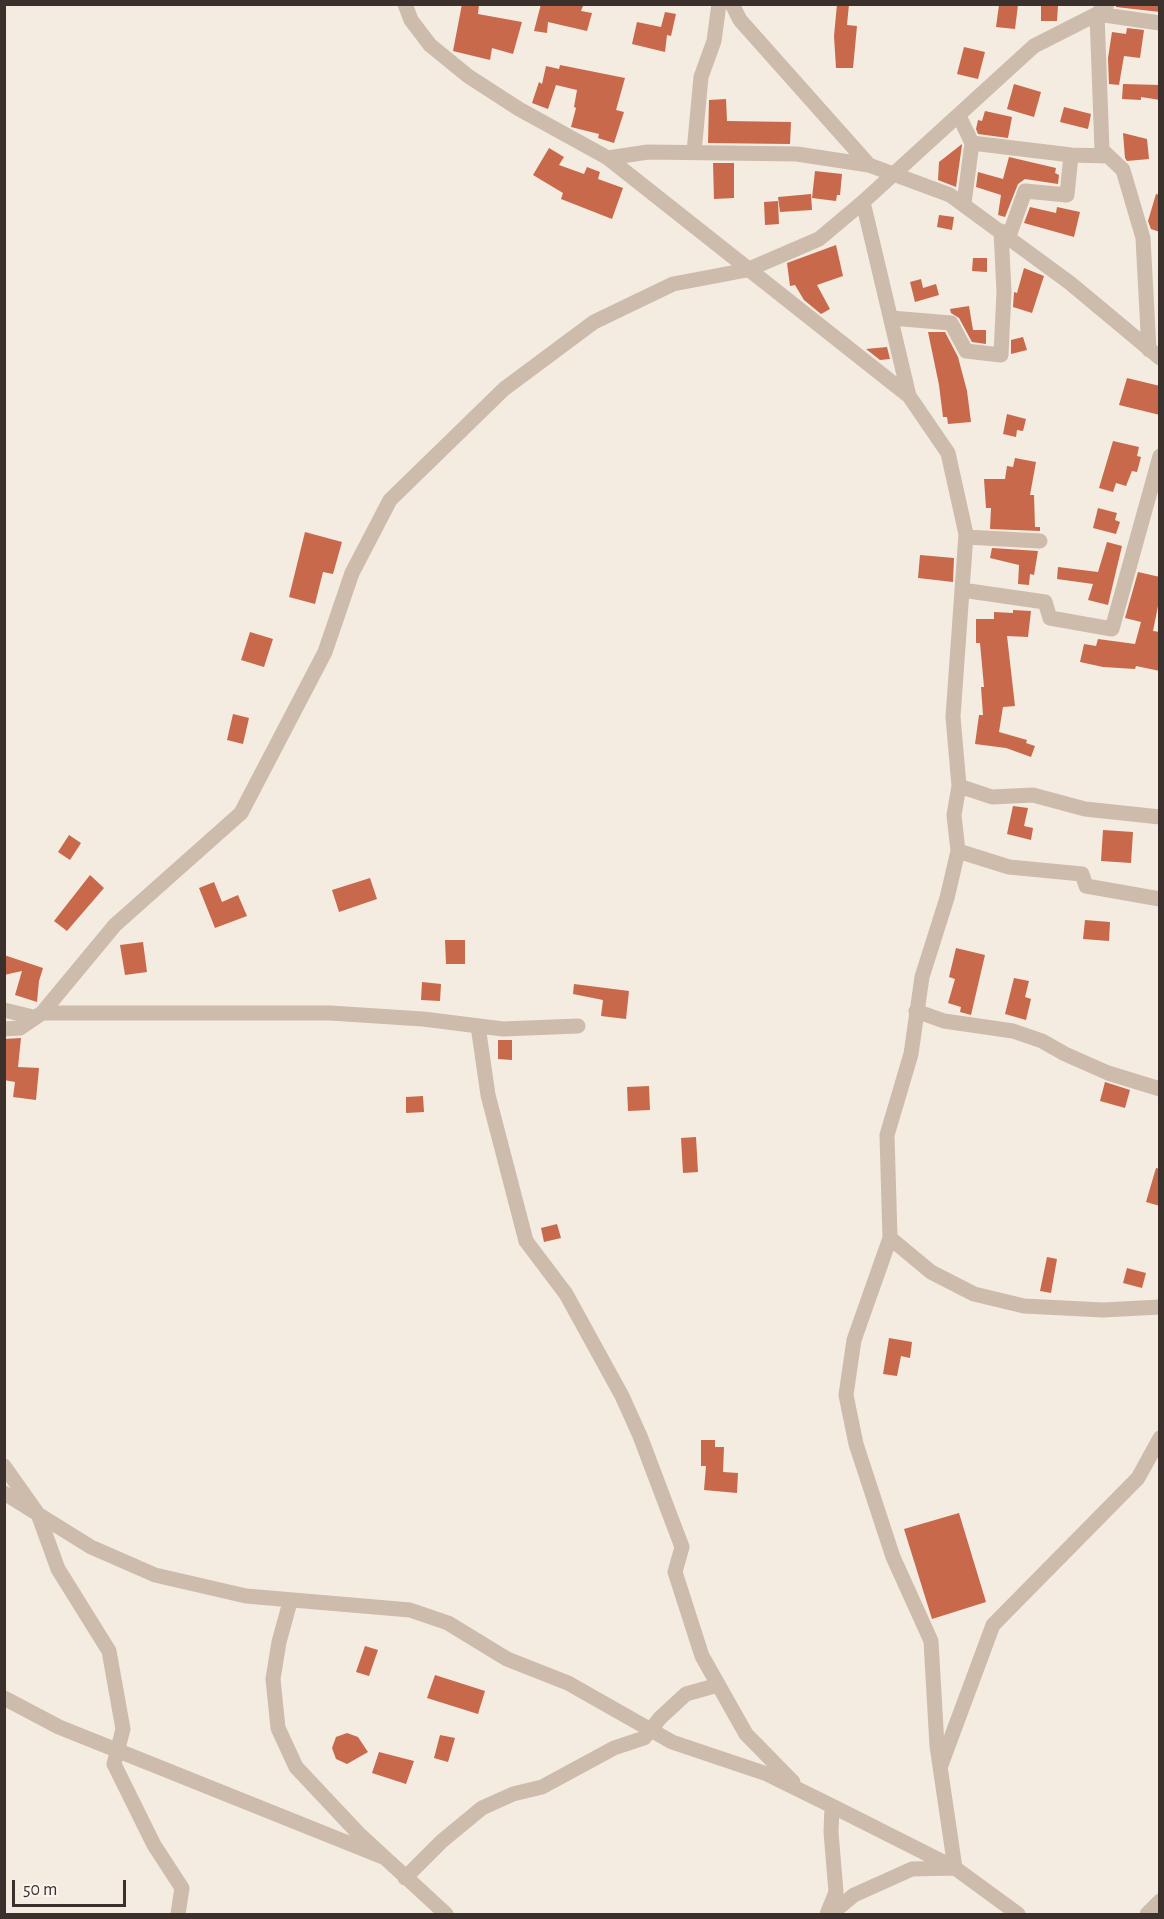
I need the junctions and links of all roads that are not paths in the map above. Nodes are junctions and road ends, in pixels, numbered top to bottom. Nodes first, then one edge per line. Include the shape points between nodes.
1 (405, 4) edge
2 (719, 4) edge
3 (732, 4) edge
4 (1102, 9) edge
5 (1160, 23) edge
6 (959, 116) junction
7 (972, 143) junction
8 (694, 152) junction
9 (1071, 155) junction
10 (1108, 156) junction
11 (608, 158) junction
12 (869, 165) junction
13 (895, 173) junction
14 (863, 202) junction
15 (964, 203) junction
16 (1005, 233) junction
17 (1143, 238) junction
18 (1160, 239) edge
19 (747, 270) junction
20 (891, 318) junction
21 (1154, 354) edge
22 (909, 396) junction
23 (1160, 456) edge
24 (966, 537) junction
25 (1040, 541) dead end
26 (962, 590) junction
27 (959, 786) junction
28 (1160, 817) edge
29 (958, 851) junction
30 (1160, 899) edge
31 (4, 1010) edge
32 (916, 1011) junction
33 (37, 1015) junction
34 (478, 1026) junction
35 (578, 1026) dead end
36 (4, 1029) edge
37 (1160, 1089) edge
38 (890, 1238) junction
39 (1160, 1306) edge
40 (1160, 1438) edge
41 (4, 1466) edge
42 (4, 1493) edge
43 (38, 1514) junction
44 (290, 1602) junction
45 (718, 1685) junction
46 (4, 1698) edge
47 (651, 1729) junction
48 (118, 1749) junction
49 (940, 1767) junction
50 (802, 1791) junction
51 (832, 1806) junction
52 (383, 1857) junction
53 (955, 1868) junction
54 (405, 1878) junction
55 (1160, 1901) edge
56 (178, 1914) edge
57 (446, 1914) edge
58 (826, 1914) edge
59 (831, 1914) edge
60 (1018, 1914) edge
61 (1147, 1914) edge

1 - 11 street via 411,20 430,45 468,76
2 - 8 street via 714,41 701,78
3 - 12 street via 740,20
4 - 5 street
4 - 6 street via 1034,46
4 - 10 street via 1102,150
6 - 7 street
6 - 13 street
7 - 9 street
7 - 15 street
8 - 11 street via 648,152
8 - 12 street via 797,154
9 - 10 street
9 - 16 street via 1068,195 1025,191
10 - 17 street via 1123,170
11 - 19 street
12 - 13 street
13 - 14 street
13 - 15 street
14 - 19 street via 819,239
14 - 20 street
15 - 16 street
16 - 20 street via 1001,355 966,351 951,323
16 - 21 street
17 - 18 street
17 - 21 street
19 - 22 street
19 - 33 street via 673,284 594,322 504,389 390,500 352,573 325,652 241,813 115,925
20 - 22 street
22 - 24 street via 948,453
23 - 26 street via 1112,629 1050,618 1045,602
24 - 25 street
24 - 26 street
26 - 27 street via 953,717
27 - 28 street via 992,797 1033,795 1085,809
27 - 29 street via 954,815
29 - 30 street via 1009,867 1082,874 1086,886
29 - 32 street
31 - 33 street
32 - 37 street via 944,1021 1023,1034 1108,1073
32 - 38 street via 911,1054 887,1135
33 - 34 street via 330,1014
33 - 36 street via 20,1028
34 - 35 street
34 - 45 street via 488,1095 526,1240 566,1294 635,1426 682,1547 675,1572 702,1656
38 - 39 street via 931,1272 974,1294 1024,1306 1103,1310
38 - 49 street via 854,1340 846,1395 856,1444 892,1557 932,1641
40 - 49 street via 1138,1478 993,1625
41 - 43 street
42 - 43 street
43 - 44 street via 91,1547 155,1575
43 - 48 street via 58,1569 109,1651 123,1729
44 - 47 street via 410,1610 429,1616 448,1623 507,1659 568,1683
44 - 52 street via 273,1679 278,1728 296,1767
45 - 47 street via 686,1694
45 - 50 street via 746,1734
46 - 48 street via 58,1727
47 - 50 street via 672,1742 767,1774
47 - 54 street via 644,1737 614,1748 542,1787 482,1808
48 - 52 street
48 - 56 street via 114,1764 154,1845 182,1888
49 - 53 street
50 - 51 street
51 - 53 street
51 - 58 street via 836,1892
52 - 54 street
53 - 59 street via 912,1869 854,1895
53 - 60 street
54 - 57 street
55 - 61 street

